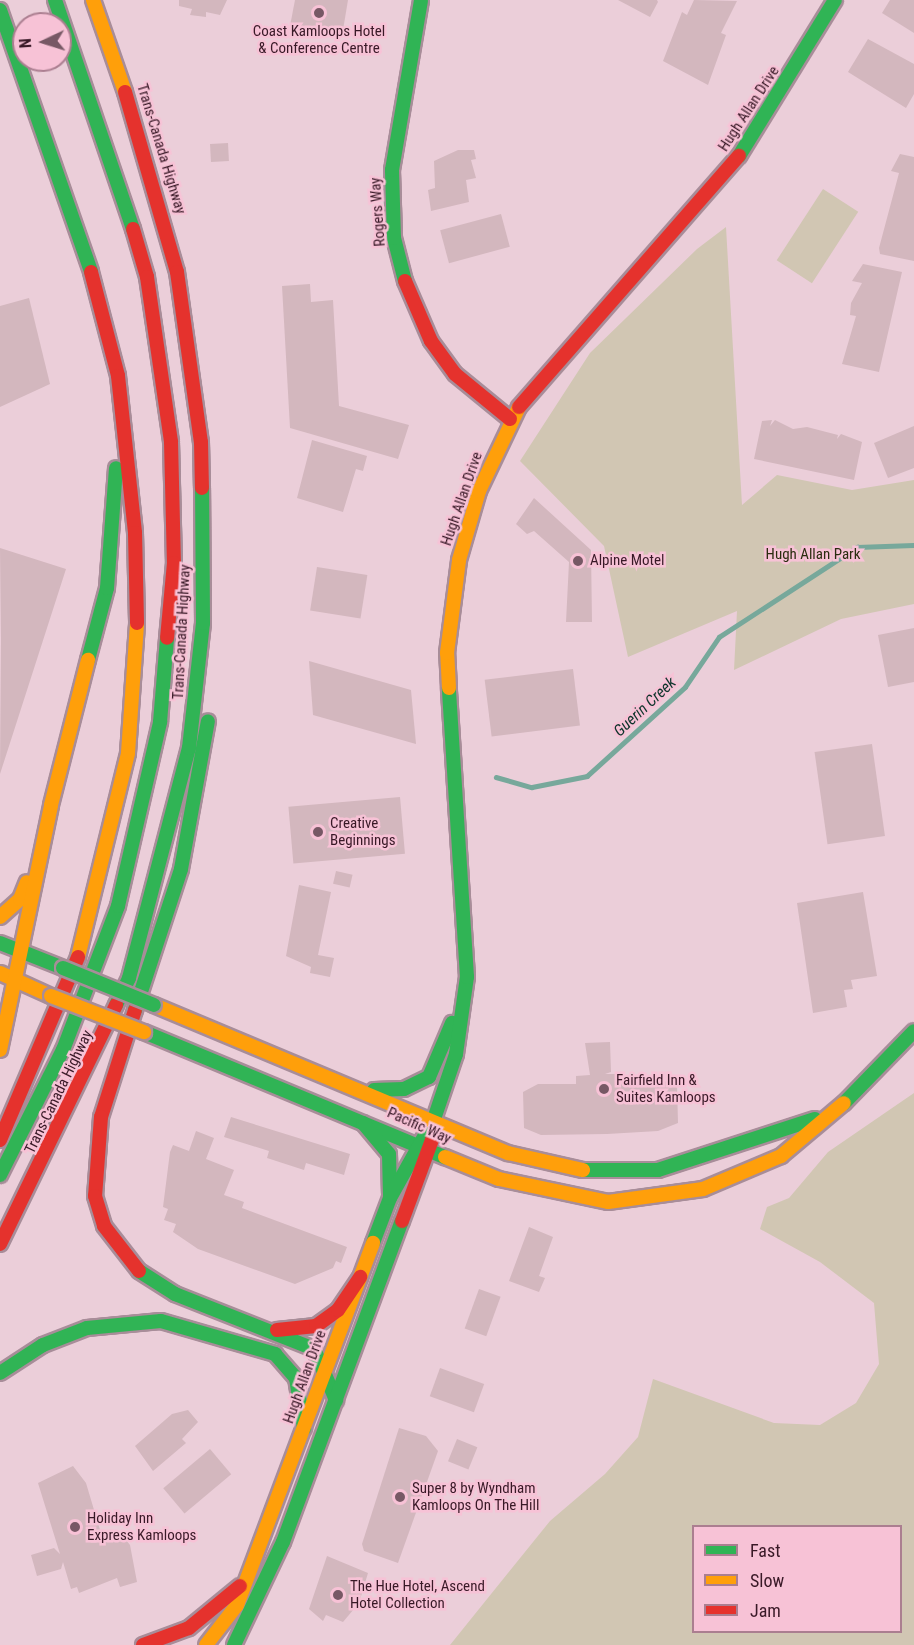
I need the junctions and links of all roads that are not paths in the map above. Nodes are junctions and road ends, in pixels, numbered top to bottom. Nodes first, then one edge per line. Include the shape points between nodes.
1 (6, 0) edge
2 (55, 0) edge
3 (93, 0) edge
4 (421, 0) edge
5 (835, 0) edge
6 (0, 10) edge
7 (32, 93) junction
8 (107, 337) junction
9 (510, 420) junction
10 (202, 623) junction
11 (51, 805) junction
12 (0, 917) edge
13 (0, 943) edge
14 (19, 951) junction
15 (0, 973) edge
16 (467, 977) junction
17 (15, 979) junction
18 (914, 1031) edge
19 (0, 1050) edge
20 (365, 1089) junction
21 (824, 1116) junction
22 (357, 1117) junction
23 (434, 1119) junction
24 (0, 1140) edge
25 (417, 1144) junction
26 (432, 1151) junction
27 (697, 1162) junction
28 (0, 1175) edge
29 (703, 1189) junction
30 (390, 1198) junction
31 (0, 1244) edge
32 (360, 1278) junction
33 (260, 1327) junction
34 (326, 1367) junction
35 (0, 1373) edge
36 (336, 1400) junction
37 (303, 1428) junction
38 (246, 1580) junction
39 (143, 1645) edge
40 (206, 1645) edge
41 (234, 1645) edge

1 - 7 main road
2 - 28 main road, Trans-Canada Highway via 110,149 147,277 171,442 174,563 160,722 118,906 63,1050
3 - 10 main road, Trans-Canada Highway via 141,138 178,282 201,442
4 - 9 main road, Rogers Way via 392,170 394,238 411,303 431,341 455,374
5 - 9 main road, Hugh Allan Drive via 755,134 718,184 570,340
6 - 7 main road
7 - 8 main road via 83,241
8 - 11 main road via 117,436 111,552
8 - 24 main road via 126,426 137,576 128,753 109,851 78,959
9 - 16 main road, Hugh Allan Drive via 473,510 451,608 448,696
10 - 31 main road, Trans-Canada Highway via 189,748 129,978
10 - 33 main road via 209,713 196,803 160,942 105,1099 93,1175 104,1226 136,1269 175,1294
11 - 12 main road via 20,899
11 - 14 main road
13 - 14 main road, Pacific Way
14 - 17 main road
14 - 20 main road, Pacific Way, bridge
15 - 17 main road, Pacific Way
16 - 20 main road via 429,1077 404,1089
16 - 23 main road, Hugh Allan Drive via 458,1045
17 - 19 main road
17 - 22 main road, Pacific Way, bridge
18 - 21 main road, Pacific Way via 866,1084
20 - 23 main road, Pacific Way
21 - 27 main road, Pacific Way
21 - 29 main road, Pacific Way via 781,1156
22 - 25 main road, Pacific Way
22 - 30 main road via 388,1154
23 - 25 main road, Hugh Allan Drive
23 - 26 main road, Hugh Allan Drive
23 - 27 main road, Pacific Way via 508,1153 568,1170 640,1173
25 - 26 main road, Pacific Way
25 - 30 main road, Hugh Allan Drive
26 - 29 main road, Pacific Way via 499,1179 565,1197 638,1201
26 - 36 main road, Hugh Allan Drive
27 - 29 main road
30 - 32 main road, Hugh Allan Drive
32 - 33 main road via 338,1310 316,1326 288,1332
32 - 34 main road, Hugh Allan Drive
33 - 34 main road via 314,1349
34 - 36 main road
34 - 37 main road, Hugh Allan Drive
35 - 37 main road via 43,1345 87,1328 160,1321 274,1353 296,1378
36 - 41 main road, Hugh Allan Drive via 263,1592
37 - 38 main road, Hugh Allan Drive
38 - 39 main road via 189,1628
38 - 40 main road, Hugh Allan Drive via 237,1605

